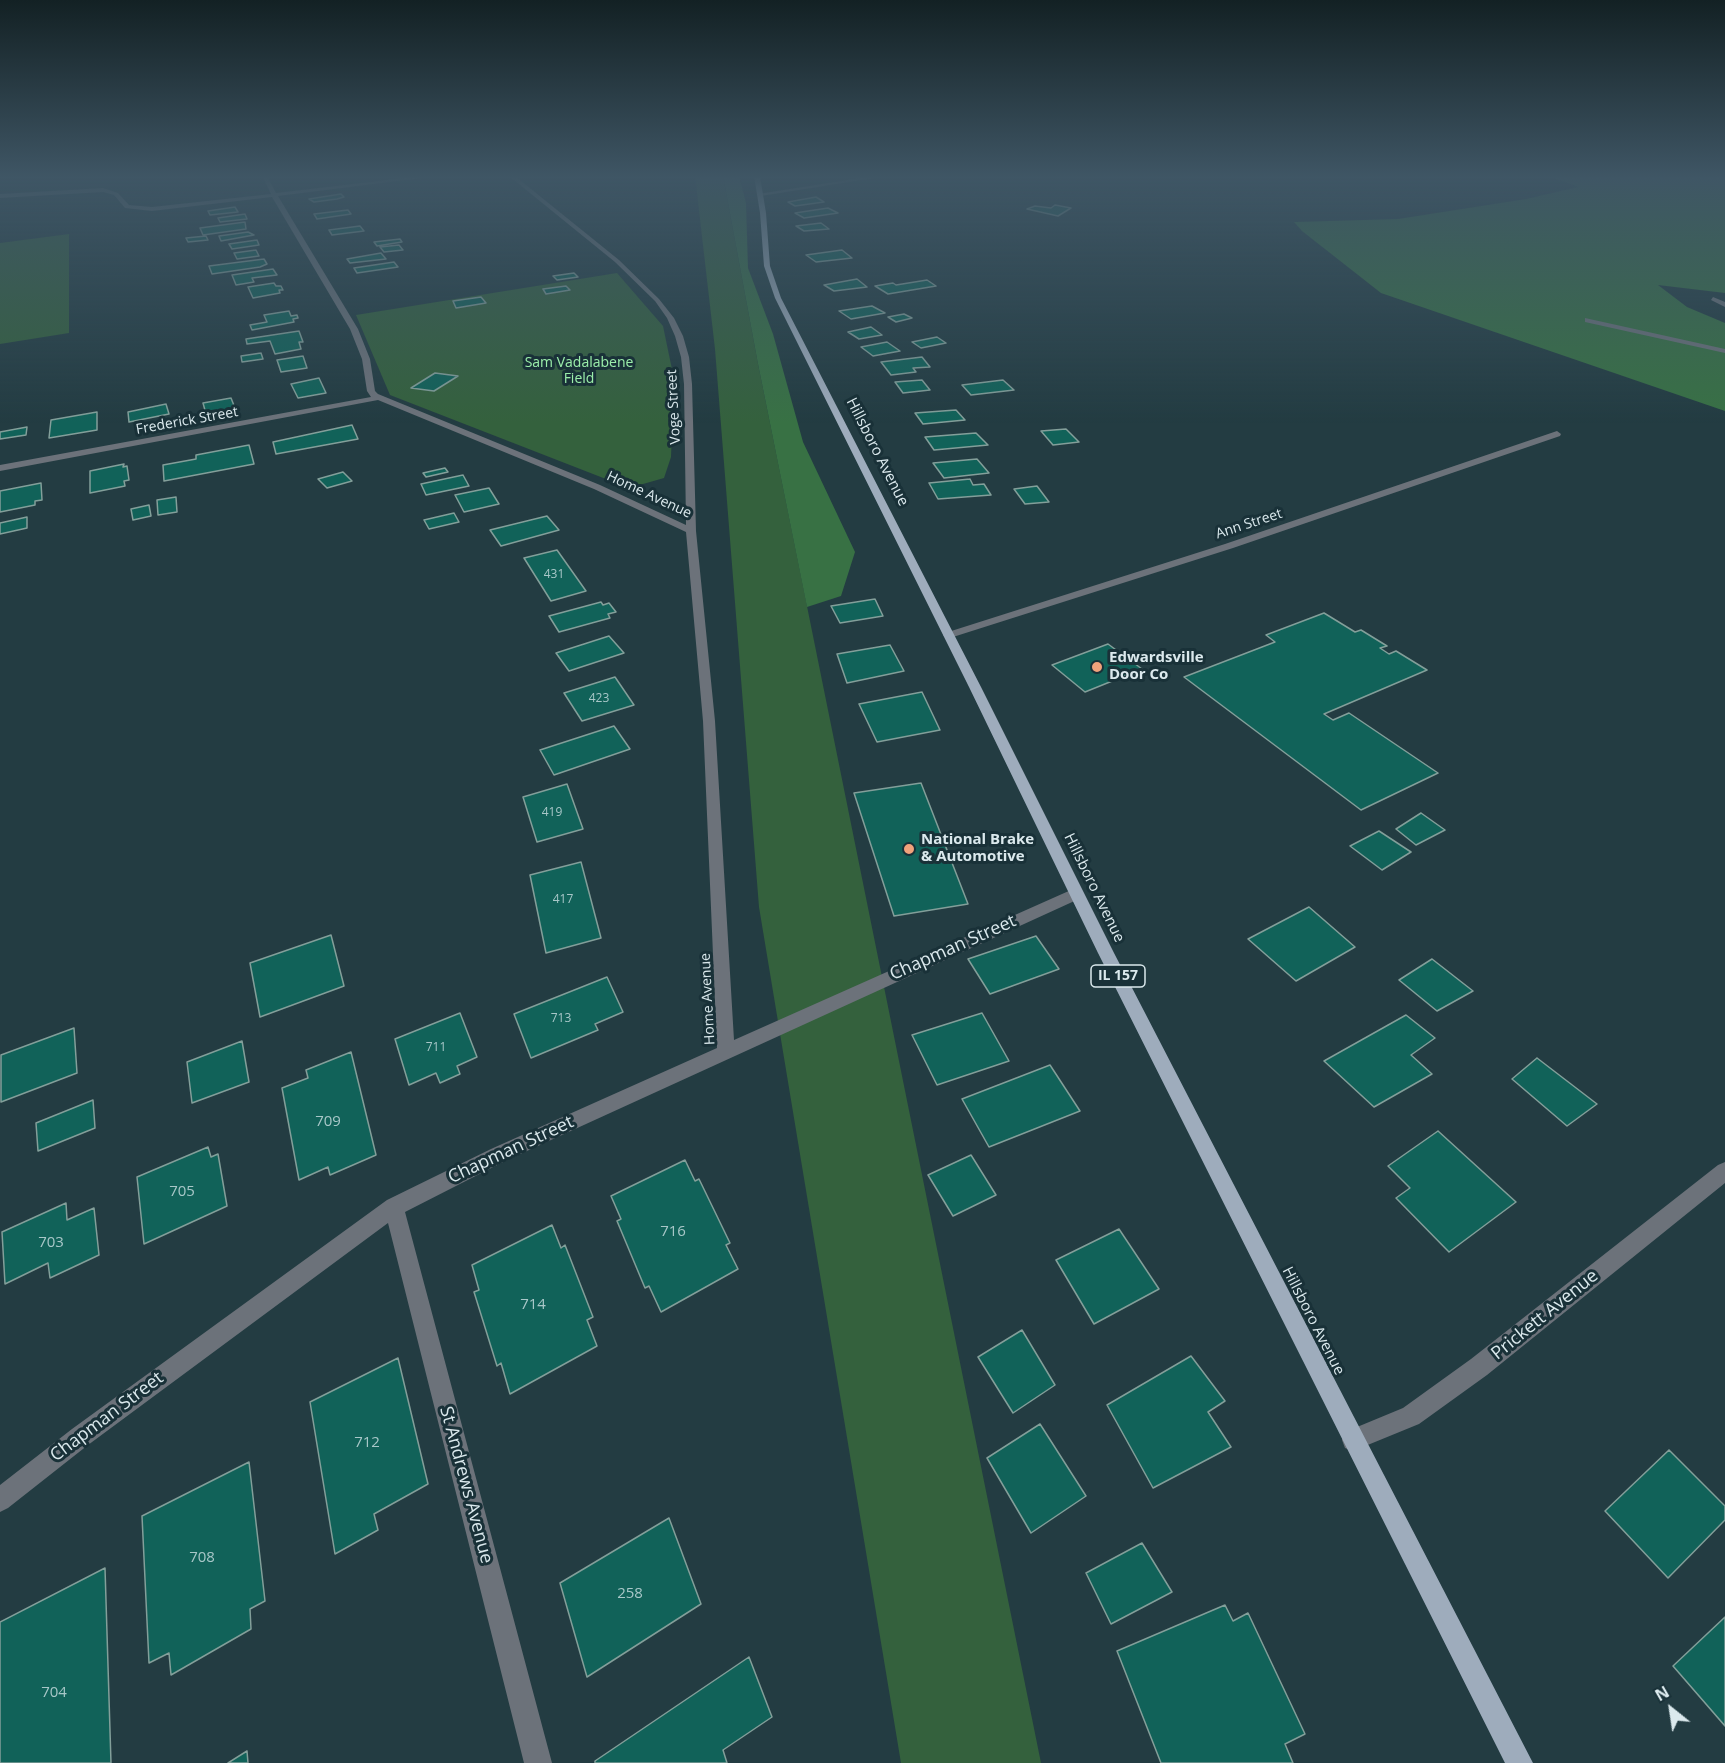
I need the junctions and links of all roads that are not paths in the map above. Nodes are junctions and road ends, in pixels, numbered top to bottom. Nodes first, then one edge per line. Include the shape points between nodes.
1 (311, 258) edge
2 (614, 258) edge
3 (768, 258) edge
4 (1713, 299) dead end
5 (1725, 305) edge
6 (1588, 320) dead end
7 (1725, 351) edge
8 (378, 398) junction
9 (1557, 435) dead end
10 (0, 468) edge
11 (691, 531) junction
12 (949, 634) junction
13 (1076, 894) junction
14 (726, 1052) junction
15 (1725, 1171) edge
16 (394, 1207) junction
17 (1353, 1440) junction
18 (0, 1500) edge
19 (538, 1763) edge
20 (1519, 1763) edge

1 - 8 street via 354,329 366,359 371,391
2 - 11 street, Voge Street via 657,300 679,336 685,357
3 - 12 main road, Hillsboro Avenue / IL 157 via 771,283
4 - 5 street
6 - 7 street
8 - 10 street, Frederick Street
8 - 11 street, Home Avenue via 597,487
9 - 12 street, Ann Street via 1230,546
11 - 14 street, Home Avenue via 709,721
12 - 13 main road, Hillsboro Avenue / IL 157
13 - 14 street, Chapman Street
13 - 17 main road, Hillsboro Avenue / IL 157
14 - 16 street, Chapman Street via 498,1155
15 - 17 street, Prickett Avenue via 1479,1367 1411,1416
16 - 18 street, Chapman Street via 137,1394
16 - 19 street, St Andrews Avenue
17 - 20 main road, Hillsboro Avenue / IL 157

